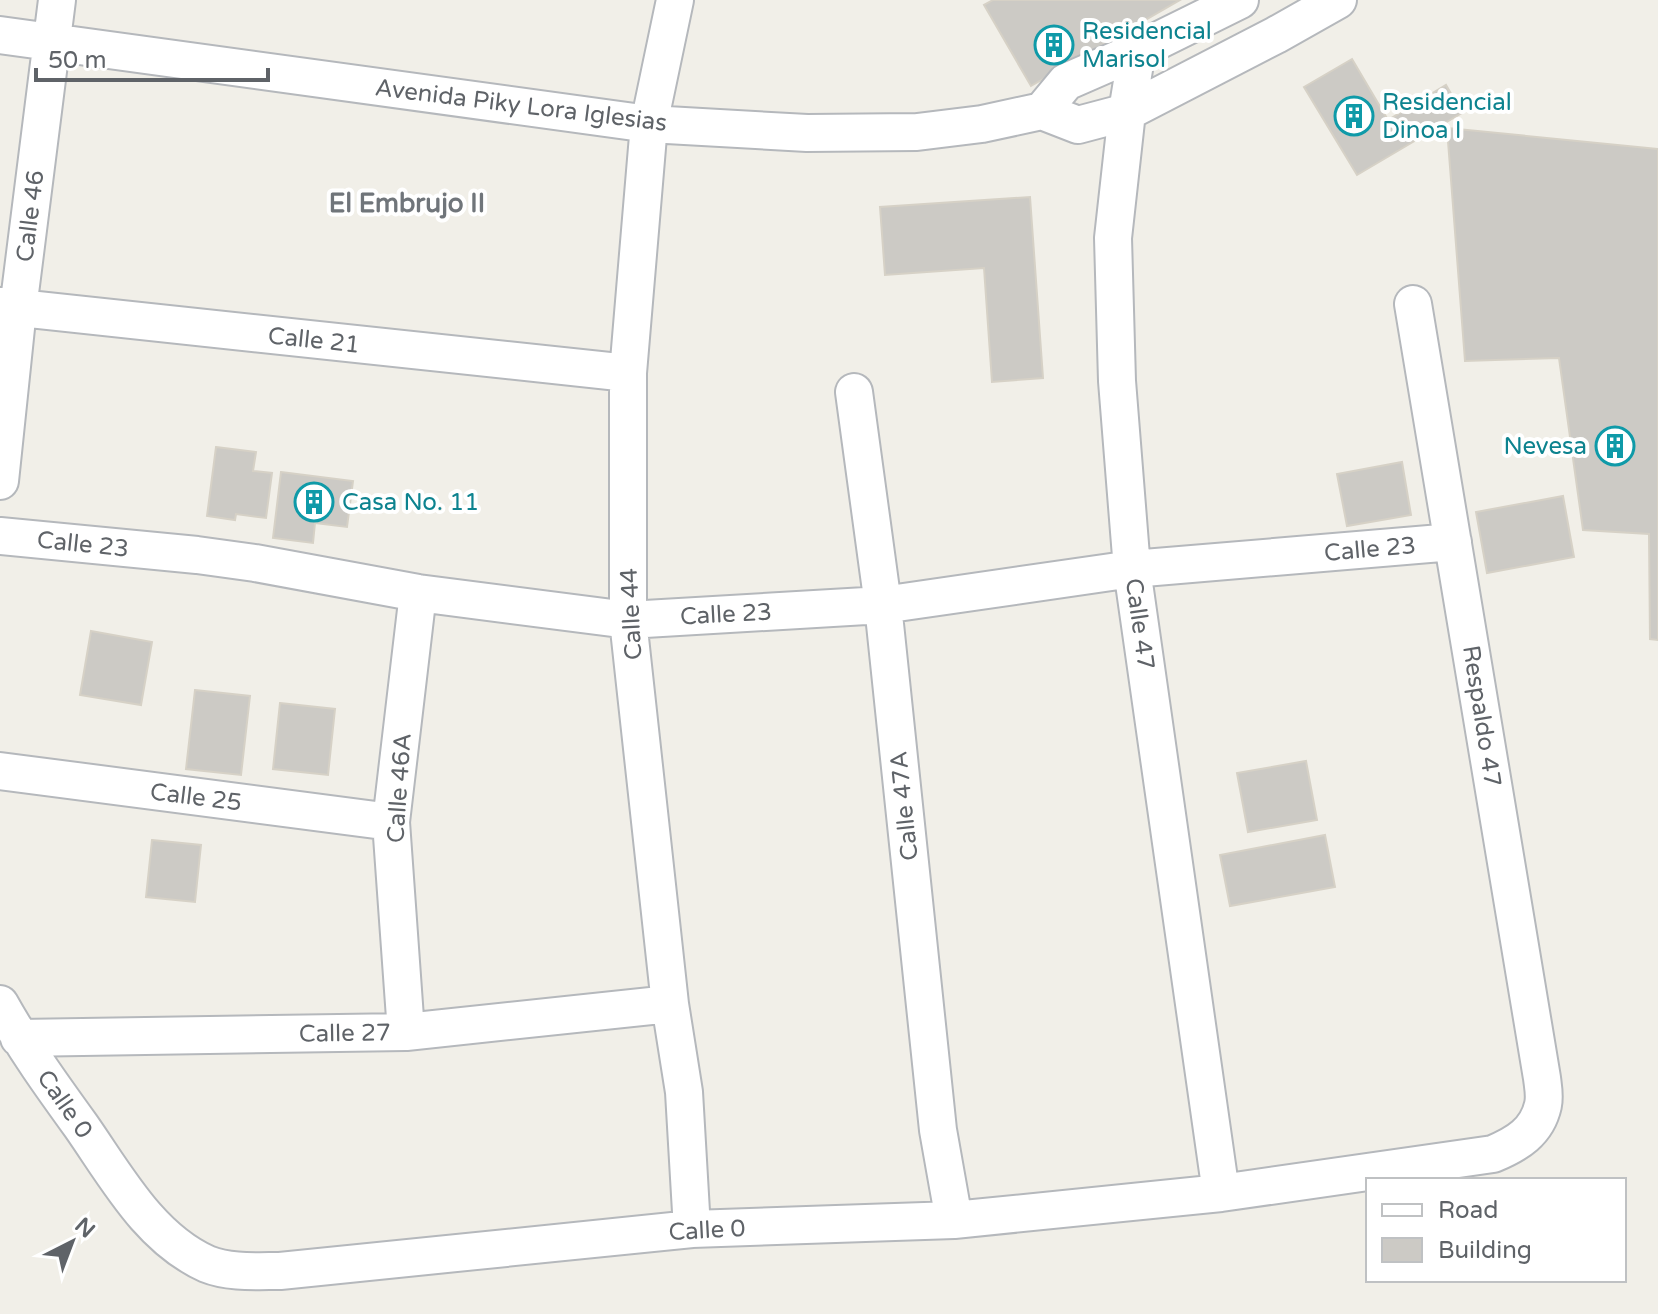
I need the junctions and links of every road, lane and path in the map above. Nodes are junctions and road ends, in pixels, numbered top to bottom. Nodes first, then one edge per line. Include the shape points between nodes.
1 (57, 0) edge
2 (675, 0) edge
3 (1240, 0) edge
4 (1338, 0) edge
5 (0, 35) edge
6 (51, 42) junction
7 (1137, 51) junction
8 (1042, 111) junction
9 (1127, 112) junction
10 (649, 124) junction
11 (1413, 304) dead end
12 (9, 307) edge
13 (628, 373) junction
14 (854, 392) dead end
15 (0, 481) edge
16 (0, 536) edge
17 (1453, 542) junction
18 (1132, 569) junction
19 (418, 593) junction
20 (883, 605) junction
21 (628, 620) junction
22 (0, 771) edge
23 (391, 822) junction
24 (0, 1004) edge
25 (670, 1004) junction
26 (406, 1032) junction
27 (19, 1038) junction
28 (1534, 1128) joint
29 (1221, 1193) junction
30 (954, 1220) junction
31 (692, 1229) junction

1 - 6 street, Calle 46
2 - 10 street, Calle 44
3 - 7 street
4 - 9 street
5 - 6 street, Avenida Piky Lora Iglesias
6 - 10 street, Avenida Piky Lora Iglesias
6 - 12 street, Calle 46
7 - 8 street via 1066,82
7 - 9 street, Calle 47
8 - 9 street via 1078,125
8 - 10 street, Avenida Piky Lora Iglesias via 917,132 807,133
9 - 18 street, Calle 47 via 1113,238 1117,381
10 - 13 street, Calle 44
11 - 17 street, Respaldo 47
12 - 13 street, Calle 21
12 - 15 street, Calle 46
13 - 21 street, Calle 44
14 - 20 street, Calle 47A
16 - 19 street, Calle 23 via 197,555
17 - 18 street, Calle 23
17 - 28 street, Respaldo 47 via 1542,1078 1543,1103
18 - 20 street, Calle 23
18 - 29 street, Calle 47
19 - 21 street, Calle 23
19 - 23 street, Calle 46A
20 - 21 street, Calle 23
20 - 30 street, Calle 47A via 938,1130
21 - 25 street, Calle 44
22 - 23 street, Calle 25
23 - 26 street, Calle 46A
24 - 27 street, Calle 0
25 - 26 street, Calle 27
25 - 31 street, Calle 44 via 684,1092
26 - 27 street, Calle 27
27 - 31 street, Calle 0 via 142,1214 209,1264 280,1271
28 - 29 street, Calle 0 via 1516,1145 1493,1154
29 - 30 street, Calle 0
30 - 31 street, Calle 0

